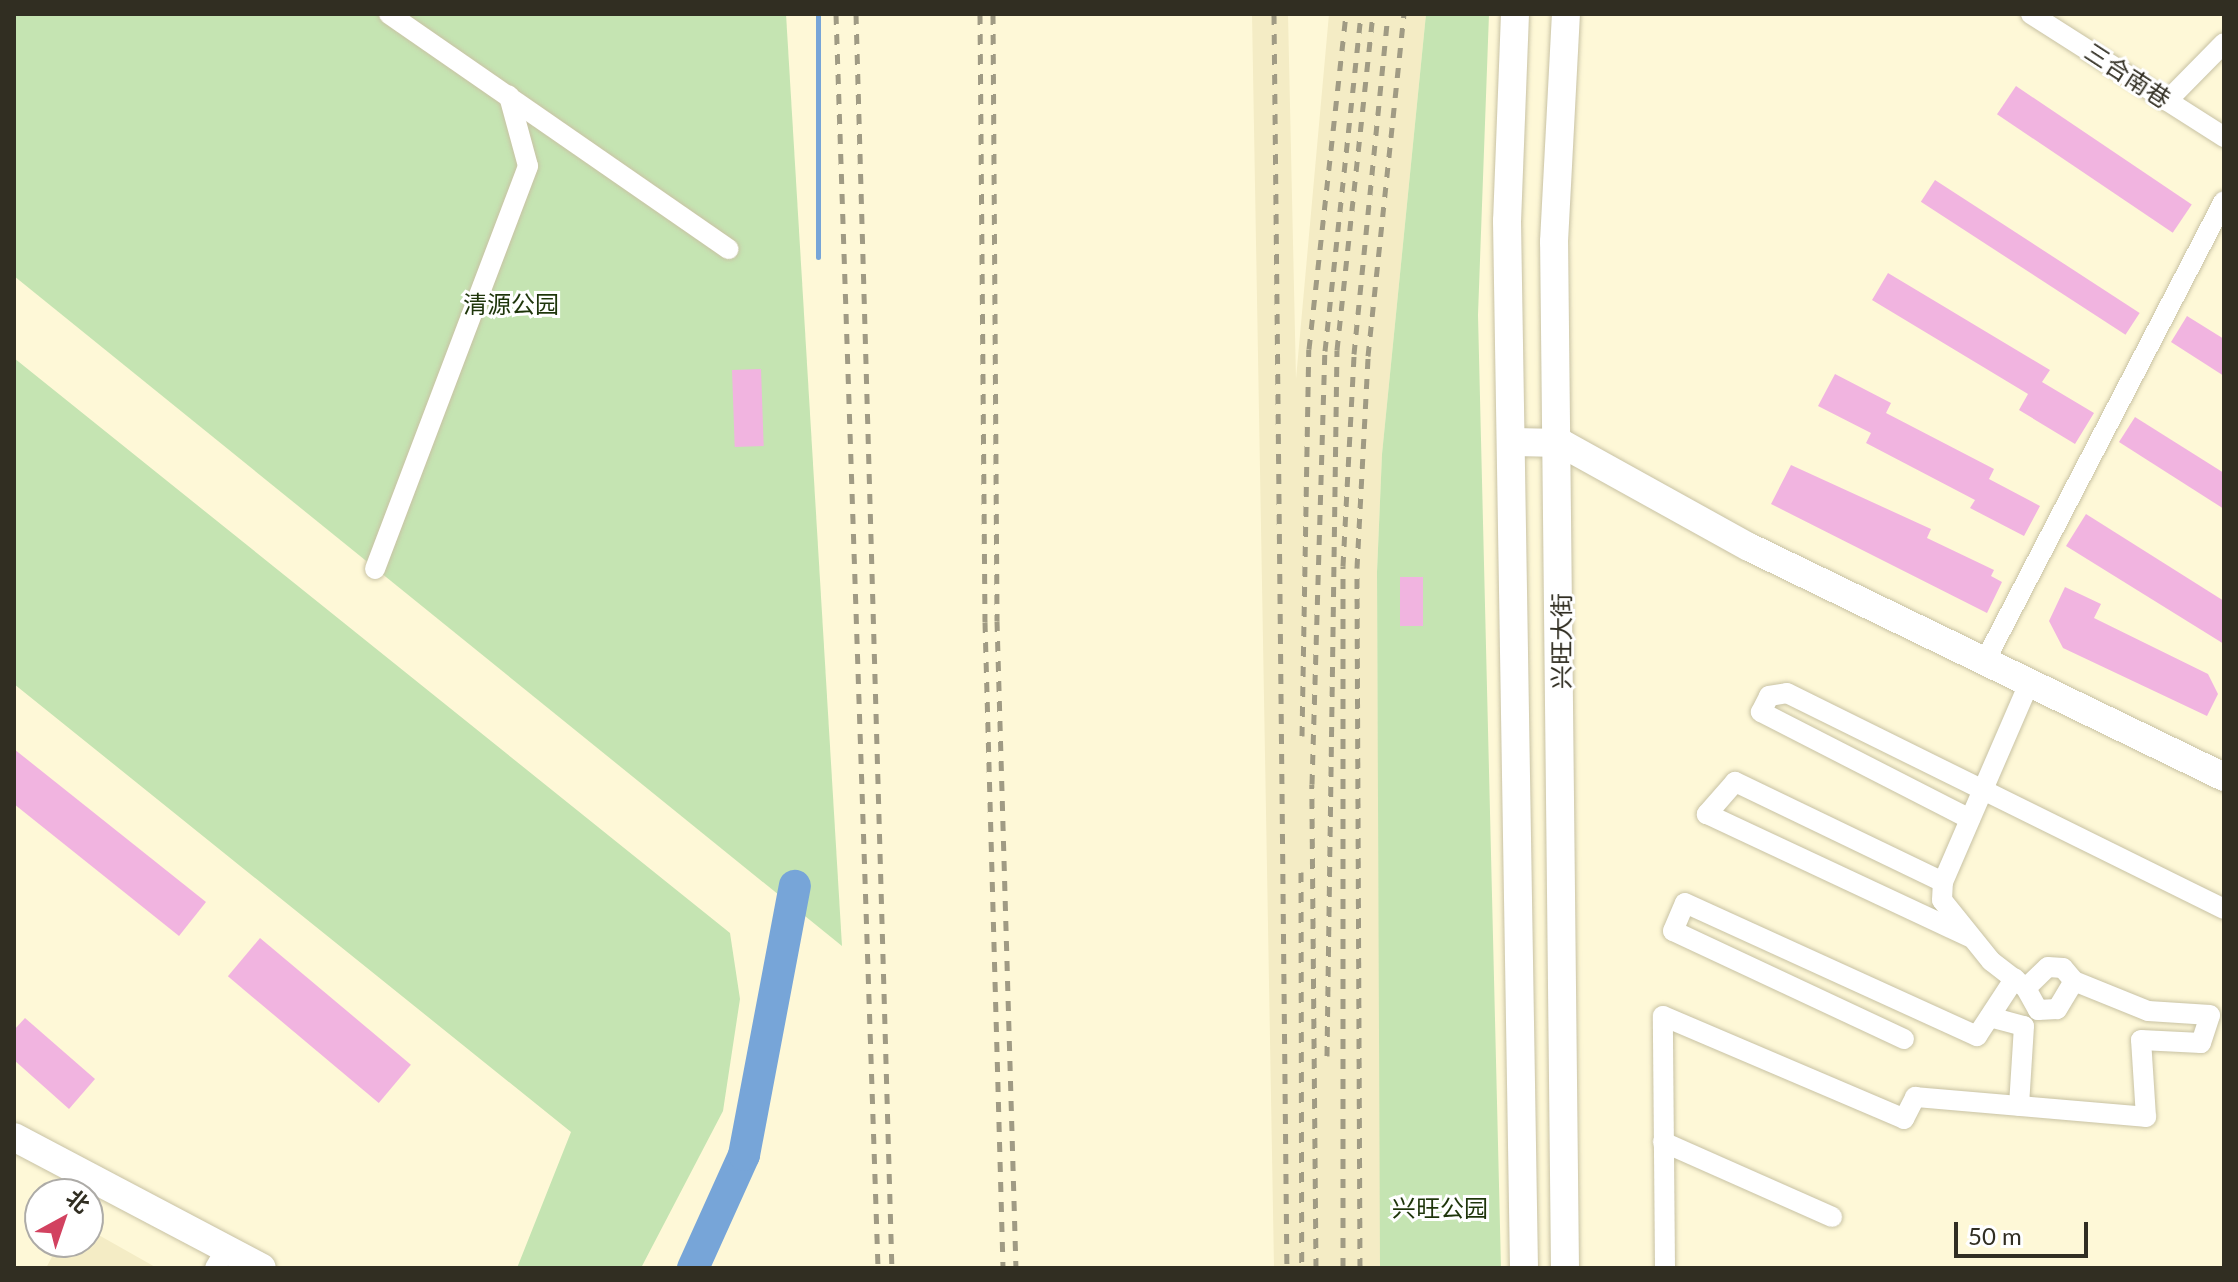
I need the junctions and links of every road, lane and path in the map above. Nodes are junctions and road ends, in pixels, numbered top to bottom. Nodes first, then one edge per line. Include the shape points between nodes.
1 (389, 14) edge
2 (1515, 14) edge
3 (1566, 14) edge
4 (2031, 14) edge
5 (2224, 43) edge
6 (509, 96) junction
7 (2167, 101) junction
8 (2224, 137) edge
9 (2224, 201) edge
10 (729, 249) dead end
11 (1514, 442) junction
12 (1561, 443) junction
13 (375, 569) dead end
14 (1985, 661) junction
15 (2029, 683) junction
16 (2224, 777) edge
17 (1980, 795) junction
18 (1970, 819) junction
19 (1943, 882) junction
20 (2224, 909) edge
21 (1970, 937) junction
22 (2074, 981) junction
23 (2021, 983) junction
24 (1990, 1017) junction
25 (1904, 1039) dead end
26 (2019, 1106) junction
27 (14, 1137) edge
28 (1663, 1142) junction
29 (1832, 1217) dead end
30 (221, 1259) edge
31 (262, 1268) edge
32 (1524, 1268) edge
33 (1565, 1268) edge
34 (1665, 1268) edge

1 - 6 street
2 - 11 main road, 兴旺大街 via 1507,221
3 - 12 main road, 兴旺大街 via 1554,242
4 - 7 street, 三合南巷
5 - 7 street
6 - 10 street
6 - 13 street via 528,166
7 - 8 street, 三合南巷
9 - 14 street
11 - 12 main road
11 - 32 main road, 兴旺大街
12 - 14 main road via 1749,547
12 - 33 main road, 兴旺大街
14 - 15 main road
15 - 16 main road
15 - 17 street
17 - 18 street
17 - 18 street via 1787,693 1769,696 1761,712
17 - 20 street
18 - 19 street
19 - 21 street via 1942,900
19 - 21 street via 1735,782 1707,814
21 - 23 street
22 - 23 street via 2063,968 2048,967
22 - 23 street via 2049,1015 2028,1000
22 - 26 street via 2148,1011 2210,1015 2201,1043 2141,1040 2146,1117
23 - 24 street
24 - 25 street via 1977,1036 1685,903 1673,931
24 - 26 street via 2024,1026
26 - 28 street via 1915,1097 1904,1119 1663,1016
27 - 30 main road
28 - 29 street
28 - 34 street
30 - 31 main road

